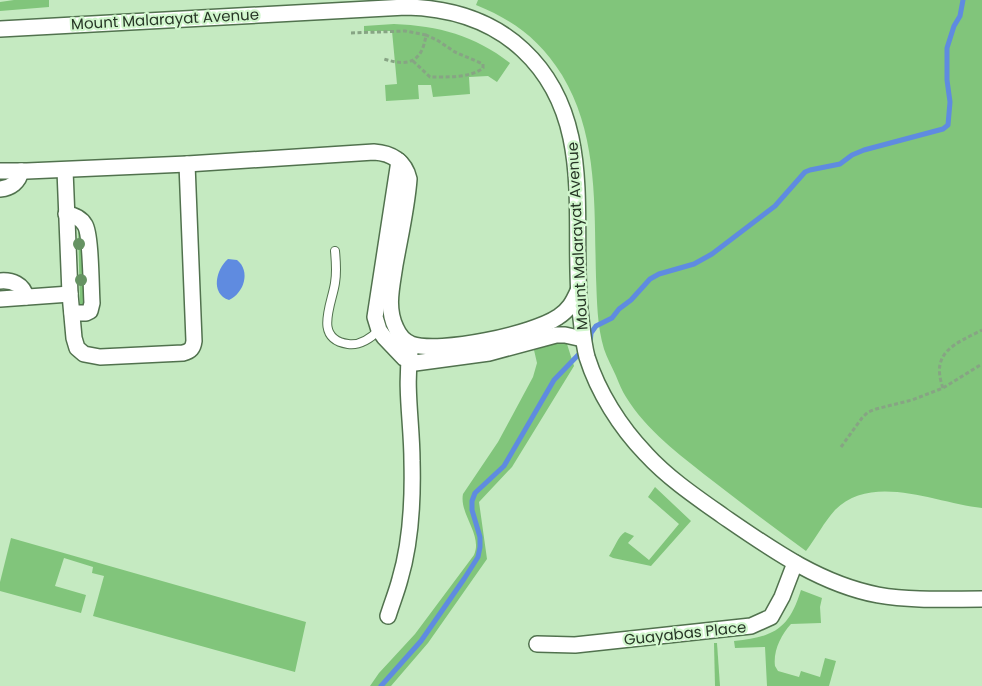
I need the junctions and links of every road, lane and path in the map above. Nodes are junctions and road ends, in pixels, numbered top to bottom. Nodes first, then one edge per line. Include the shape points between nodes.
1 (389, 3) edge
2 (0, 29) edge
3 (351, 33) dead end
4 (426, 35) junction
5 (384, 59) dead end
6 (413, 61) junction
7 (399, 162) junction
8 (187, 164) junction
9 (65, 170) junction
10 (0, 171) edge
11 (21, 171) junction
12 (0, 189) edge
13 (66, 214) junction
14 (335, 251) dead end
15 (0, 281) edge
16 (578, 291) junction
17 (70, 294) junction
18 (26, 297) junction
19 (0, 299) edge
20 (72, 313) junction
21 (379, 330) junction
22 (982, 330) edge
23 (583, 340) junction
24 (412, 344) junction
25 (409, 361) junction
26 (982, 364) edge
27 (943, 388) junction
28 (841, 448) dead end
29 (795, 563) junction
30 (982, 599) edge
31 (388, 616) dead end
32 (537, 644) dead end

1 - 2 street, Mount Malarayat Avenue
1 - 16 street, Mount Malarayat Avenue via 440,9 479,22 513,41 544,73 565,114 575,156
3 - 4 path via 393,31
4 - 6 path via 422,51
4 - 6 path via 483,64 483,68 464,75 430,77
5 - 6 path via 403,63
7 - 8 street via 386,153 374,152
7 - 21 street via 376,304
7 - 24 street via 406,168 408,184 390,304 398,333
8 - 9 street
8 - 20 street via 192,349 183,353 100,357 84,354 75,343
9 - 11 street
9 - 13 street
10 - 11 street
11 - 12 street via 16,183
13 - 17 street
13 - 20 street via 81,220 88,231 92,303 90,311
14 - 21 lane via 336,276 327,317 329,332 333,338 350,345 364,342
15 - 18 street via 17,284
16 - 23 street, Mount Malarayat Avenue
16 - 24 street via 567,311 545,324 474,344
17 - 18 street
17 - 20 street
18 - 19 street
21 - 25 street
22 - 27 path via 958,342 942,357 938,371
23 - 25 street via 556,336 489,354 421,363
23 - 29 street, Mount Malarayat Avenue via 607,401 645,453 696,497
24 - 25 street
25 - 31 street via 411,501 405,555
26 - 27 path
27 - 28 path via 868,412
29 - 30 street, Mount Malarayat Avenue via 834,583 878,595 916,599
29 - 32 street, Guayabas Place via 774,613 751,626 575,645

